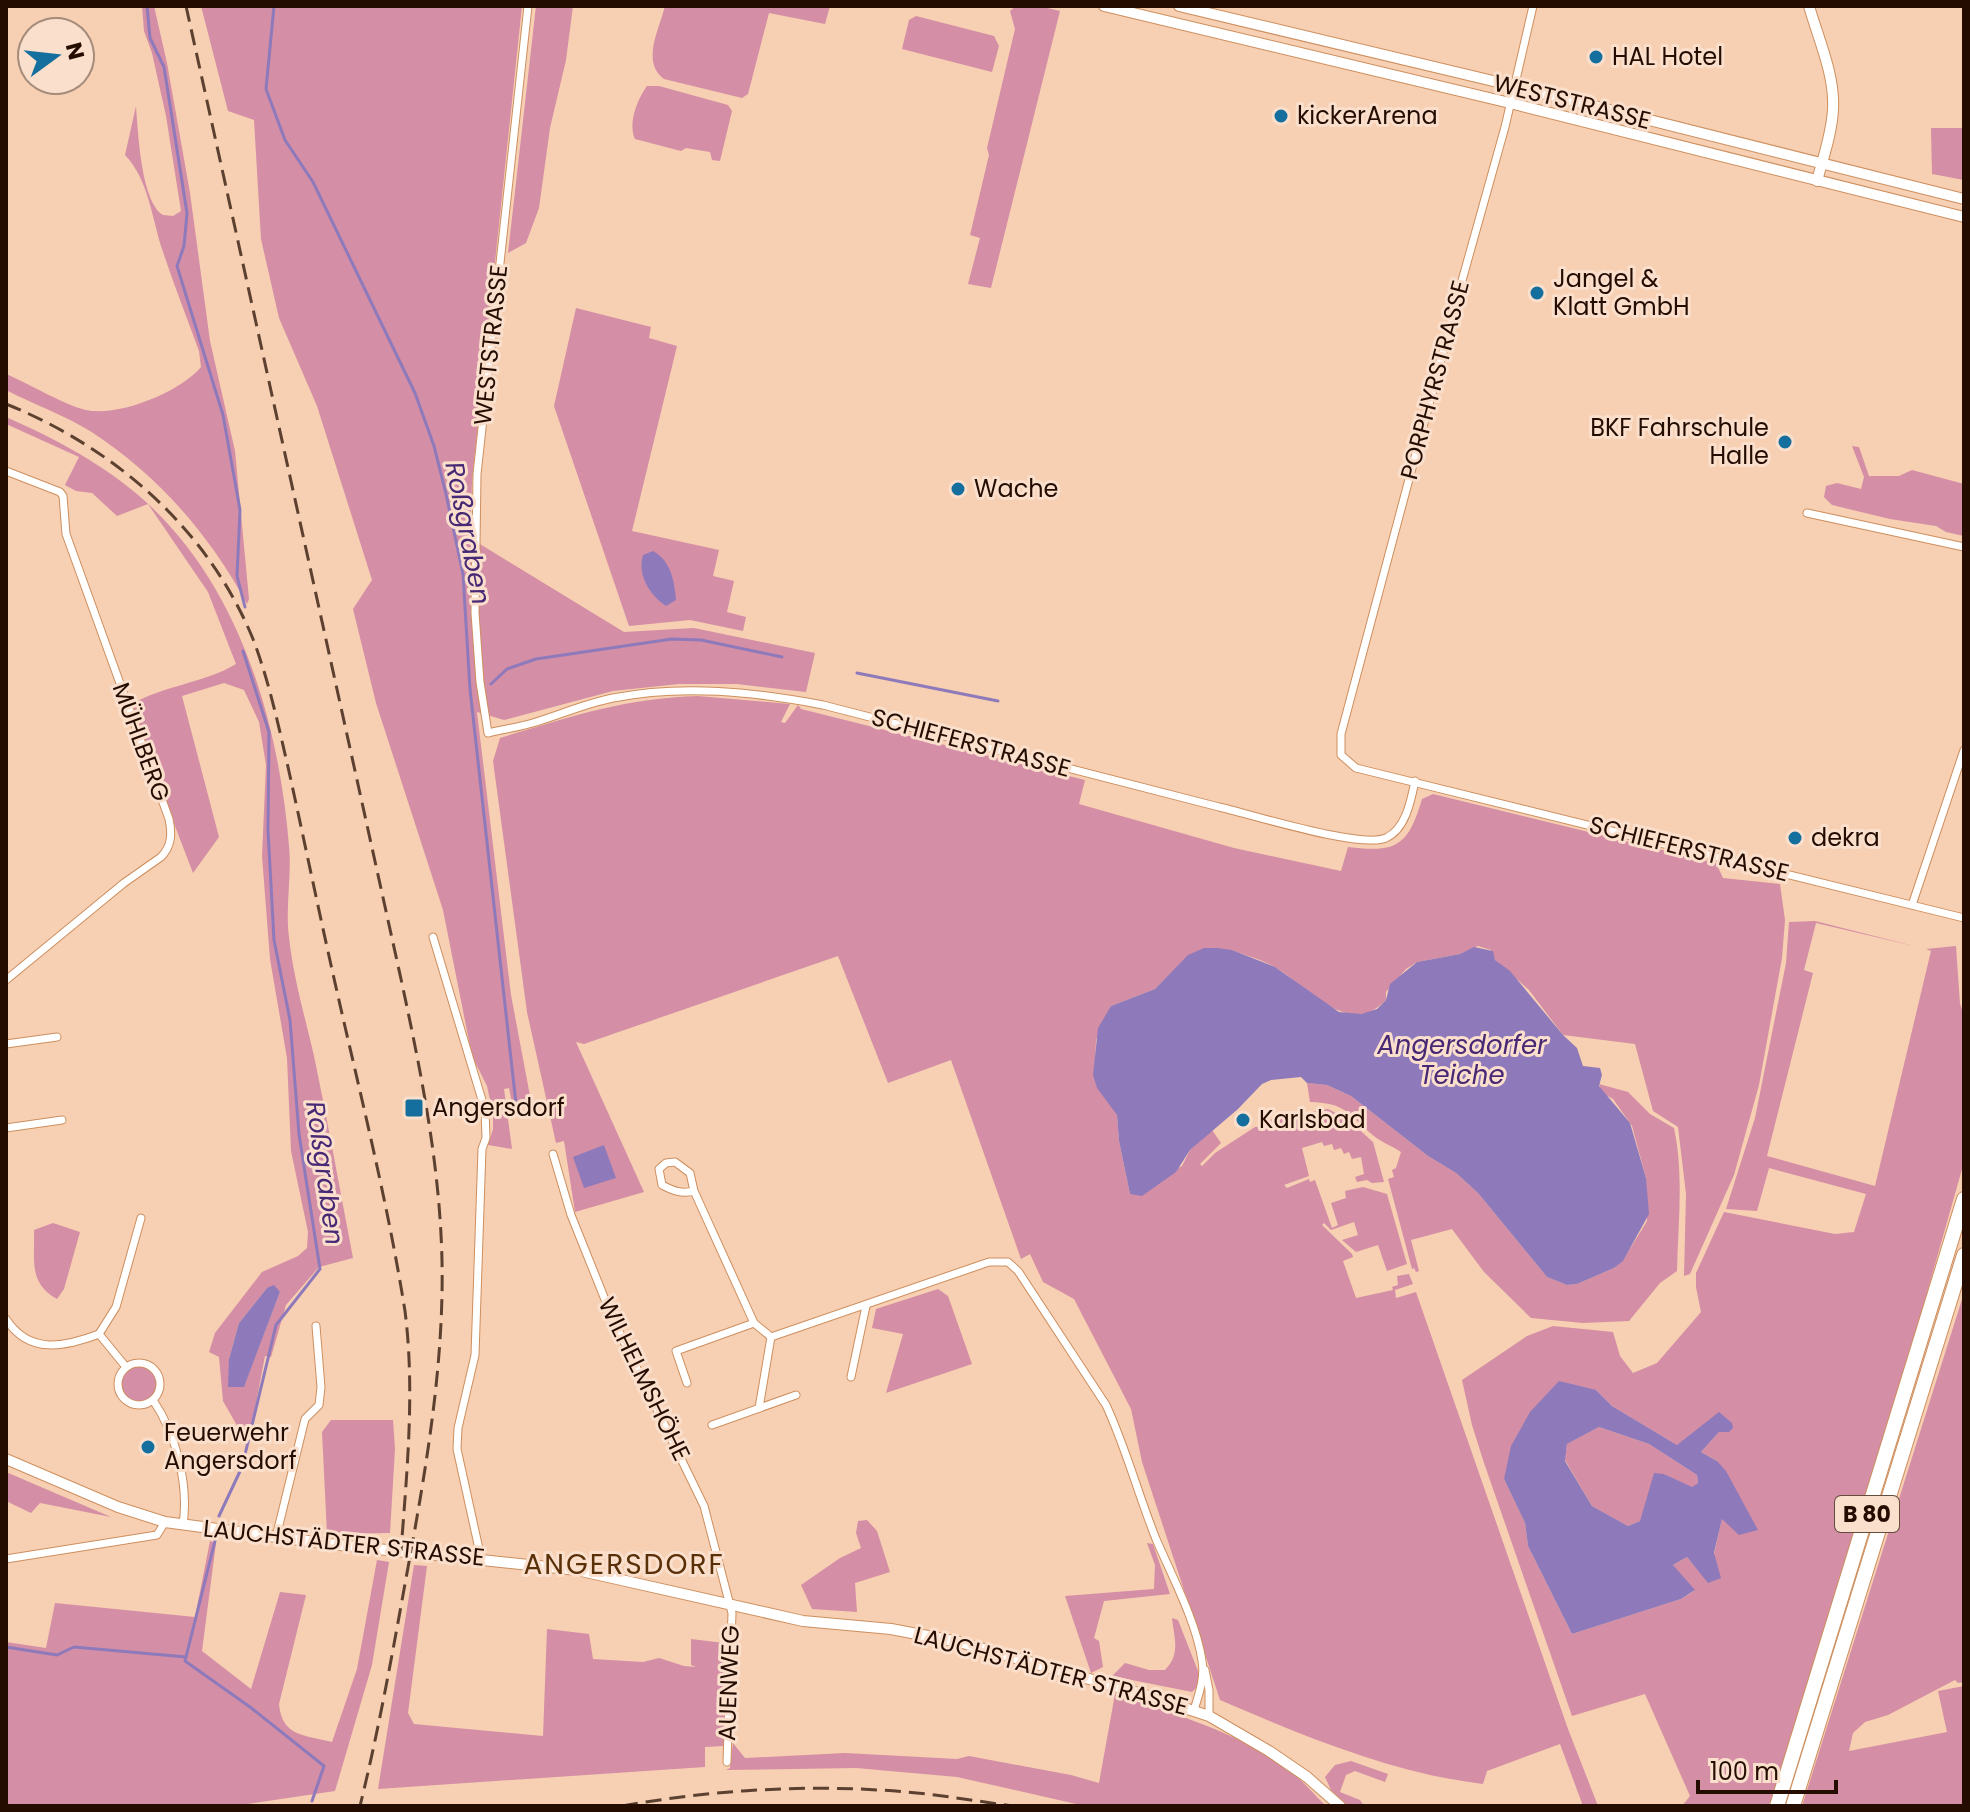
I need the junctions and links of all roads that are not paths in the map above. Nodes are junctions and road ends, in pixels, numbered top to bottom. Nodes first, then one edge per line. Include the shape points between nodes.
1 (528, 6) edge
2 (1104, 6) edge
3 (1179, 6) edge
4 (1533, 6) edge
5 (1809, 6) edge
6 (1514, 86) junction
7 (1510, 103) junction
8 (1821, 165) junction
9 (1817, 181) junction
10 (1964, 199) edge
11 (1964, 217) edge
12 (6, 471) edge
13 (1807, 513) dead end
14 (1964, 547) edge
15 (488, 733) joint
16 (1964, 750) edge
17 (1341, 755) joint
18 (1415, 781) junction
19 (1912, 905) junction
20 (1964, 918) edge
21 (433, 937) dead end
22 (6, 980) edge
23 (57, 1037) dead end
24 (6, 1044) edge
25 (62, 1120) dead end
26 (6, 1128) edge
27 (553, 1154) dead end
28 (694, 1191) junction
29 (1964, 1199) edge
30 (141, 1218) dead end
31 (1964, 1255) edge
32 (866, 1306) junction
33 (6, 1319) edge
34 (754, 1323) junction
35 (316, 1326) dead end
36 (13, 1330) junction
37 (99, 1334) junction
38 (771, 1337) junction
39 (6, 1340) edge
40 (126, 1367) junction
41 (851, 1377) dead end
42 (687, 1383) dead end
43 (796, 1395) dead end
44 (153, 1400) junction
45 (759, 1408) junction
46 (712, 1425) dead end
47 (6, 1459) edge
48 (165, 1522) junction
49 (183, 1525) junction
50 (276, 1537) junction
51 (481, 1558) junction
52 (6, 1559) edge
53 (730, 1605) junction
54 (1202, 1660) junction
55 (1194, 1710) junction
56 (1209, 1716) junction
57 (727, 1762) dead end
58 (1340, 1806) edge
59 (1777, 1806) edge
60 (1793, 1806) edge

1 - 15 street, WESTSTRASSE via 477,474 475,613
2 - 7 main road
3 - 6 main road, WESTSTRASSE
4 - 6 street, PORPHYRSTRASSE
5 - 8 main road via 1833,107
6 - 7 street, PORPHYRSTRASSE
6 - 8 main road, WESTSTRASSE
7 - 9 main road
7 - 17 street, PORPHYRSTRASSE via 1344,720
8 - 9 main road
8 - 10 main road, WESTSTRASSE
9 - 11 main road
12 - 22 street, MÜHLBERG via 63,496 66,534 169,819 171,838 166,853
13 - 14 street
15 - 18 street, SCHIEFERSTRASSE via 612,698 718,690 779,696 1372,841 1397,830
16 - 19 street
17 - 18 street, SCHIEFERSTRASSE via 1356,768
18 - 19 street, SCHIEFERSTRASSE
19 - 20 street, SCHIEFERSTRASSE
21 - 51 street via 485,1110 475,1355 457,1449
23 - 24 street
25 - 26 street
27 - 53 street, WILHELMSHÖHE via 612,1317 704,1506
28 - 28 street via 662,1185 659,1169 671,1161 680,1163 690,1173
28 - 34 street
29 - 59 highway, B 80
30 - 37 street via 116,1307
31 - 60 highway, B 80
32 - 38 street
32 - 41 street
32 - 54 street via 989,1262 1008,1262 1018,1271 1106,1405
33 - 36 street
34 - 38 street
34 - 42 street via 676,1351
35 - 50 street via 319,1405 305,1419
36 - 37 street via 54,1346
36 - 39 street
37 - 40 street
38 - 45 street
40 - 44 street via 145,1364 156,1371 160,1390
40 - 44 street via 119,1377 120,1395 134,1405
43 - 45 street
44 - 49 street via 178,1459
45 - 46 street
47 - 48 main road, LAUCHSTÄDTER STRASSE
48 - 49 main road, LAUCHSTÄDTER STRASSE
48 - 52 street via 157,1535
49 - 50 main road, LAUCHSTÄDTER STRASSE
50 - 51 main road, LAUCHSTÄDTER STRASSE
51 - 53 main road, LAUCHSTÄDTER STRASSE via 600,1575
53 - 55 main road, LAUCHSTÄDTER STRASSE via 803,1621 959,1642
53 - 57 street, AUENWEG
54 - 55 street
54 - 56 street
55 - 56 main road, LAUCHSTÄDTER STRASSE
56 - 58 main road, LAUCHSTÄDTER STRASSE via 1281,1760

